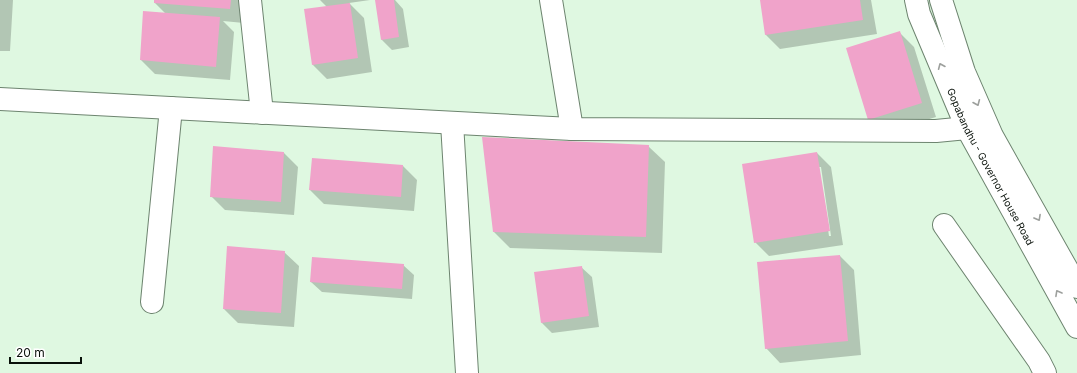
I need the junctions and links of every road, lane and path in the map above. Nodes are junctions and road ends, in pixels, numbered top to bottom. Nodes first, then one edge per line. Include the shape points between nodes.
1 (250, 0) edge
2 (551, 0) edge
3 (916, 0) edge
4 (941, 0) edge
5 (0, 99) edge
6 (171, 108) junction
7 (262, 113) junction
8 (452, 123) junction
9 (967, 128) junction
10 (572, 129) junction
11 (944, 225) dead end
12 (1077, 287) edge
13 (152, 302) dead end
14 (1077, 327) edge
15 (467, 373) edge
16 (1045, 373) edge

1 - 7 street
2 - 10 street
9 -> 3 street, Gopabandhu - Governor House Road via 919,14
4 -> 12 street, Gopabandhu - Governor House Road via 964,72 992,136
5 - 6 street
6 - 7 street
6 - 13 street
7 - 8 street
8 - 10 street
8 - 15 street
9 - 10 street
14 -> 9 street, Gopabandhu - Governor House Road
11 - 16 street

